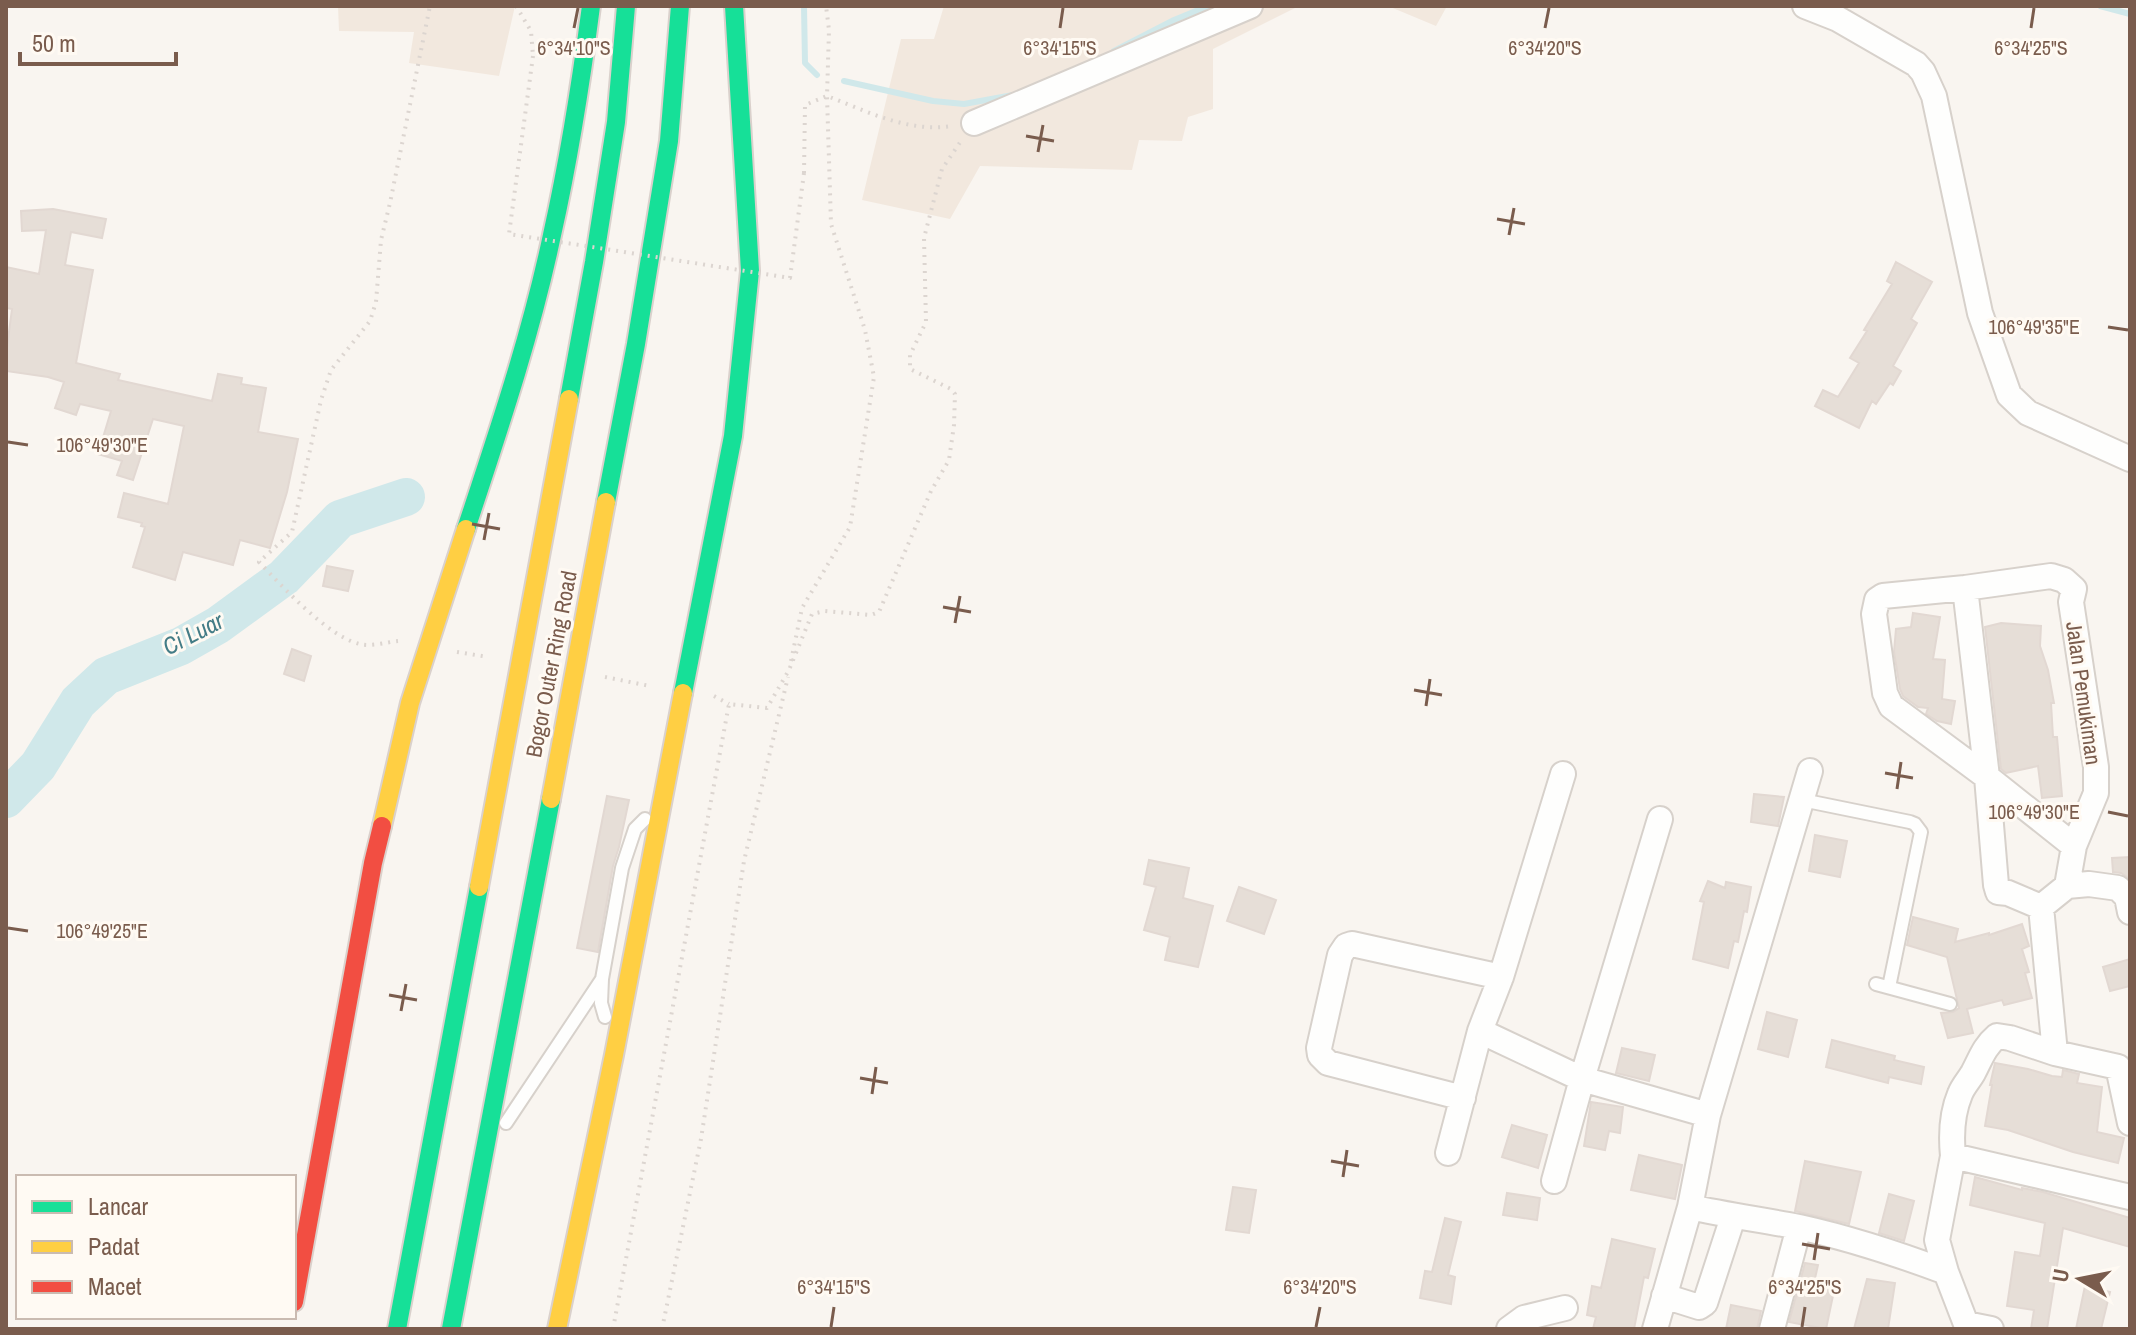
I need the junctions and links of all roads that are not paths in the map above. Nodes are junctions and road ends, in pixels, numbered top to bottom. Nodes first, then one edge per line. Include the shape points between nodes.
1 (591, 6) edge
2 (626, 6) edge
3 (680, 6) edge
4 (734, 6) edge
5 (1805, 6) edge
6 (1237, 9) edge
7 (974, 123) road end
8 (2130, 459) edge
9 (1965, 588) junction
10 (1810, 771) dead end
11 (1563, 774) dead end
12 (1987, 777) junction
13 (1802, 800) junction
14 (663, 802) junction
15 (1660, 819) dead end
16 (2074, 846) junction
17 (2088, 885) junction
18 (2041, 907) junction
19 (2130, 912) edge
20 (1501, 977) junction
21 (602, 979) junction
22 (1950, 1004) dead end
23 (1480, 1031) junction
24 (2055, 1053) junction
25 (614, 1055) junction
26 (2124, 1057) edge
27 (1582, 1079) junction
28 (1463, 1098) junction
29 (1708, 1115) junction
30 (2130, 1123) edge
31 (1448, 1153) dead end
32 (484, 1155) junction
33 (1953, 1156) junction
34 (1554, 1181) dead end
35 (2130, 1197) edge
36 (1690, 1207) junction
37 (1733, 1217) junction
38 (1799, 1227) junction
39 (1946, 1272) junction
40 (296, 1291) edge
41 (1664, 1296) junction
42 (1565, 1308) dead end
43 (1966, 1326) edge
44 (397, 1329) edge
45 (451, 1329) edge
46 (557, 1329) edge
47 (1509, 1329) edge
48 (1655, 1329) edge
49 (1772, 1329) edge
50 (1991, 1329) edge

1 - 40 highway via 552,237 518,369 410,703 373,863
2 - 44 highway, Bogor Outer Ring Road via 616,122 594,262
3 - 32 highway, Bogor Outer Ring Road via 669,141 636,344
4 - 14 highway via 750,271 733,436
5 - 8 street via 1838,19 1923,72 1934,96 1980,313 2009,395 2028,413
6 - 7 street
9 - 12 street
9 - 12 street via 1883,596 1874,614 1891,706
9 - 16 street, Jalan Pemukiman via 2051,576 2074,589 2071,602 2097,785
10 - 13 street
11 - 20 street
12 - 16 street
12 - 18 street via 1998,892
13 - 22 lane via 1910,822 1920,829 1883,985
13 - 29 street
14 - 21 lane via 635,829 622,868
14 - 25 highway
15 - 27 street
16 - 17 street, Jalan Pemukiman
17 - 18 street
17 - 19 street via 2118,888 2127,897
18 - 24 street
20 - 23 street
20 - 28 street via 1352,944 1340,955 1319,1048 1323,1059
21 - 25 lane via 601,1003
21 - 32 lane
23 - 27 street
23 - 28 street
24 - 26 street
24 - 33 street via 1997,1036 1986,1046 1960,1093
25 - 46 highway
26 - 30 street
27 - 29 street
27 - 34 street
28 - 31 street
29 - 36 street
32 - 45 highway, Bogor Outer Ring Road
33 - 35 street
33 - 39 street via 1937,1240
36 - 37 street
36 - 41 street
37 - 38 street
37 - 41 street via 1705,1303 1699,1307
38 - 39 street
38 - 49 street
39 - 43 street
41 - 48 street
42 - 47 street via 1524,1318
43 - 50 street

